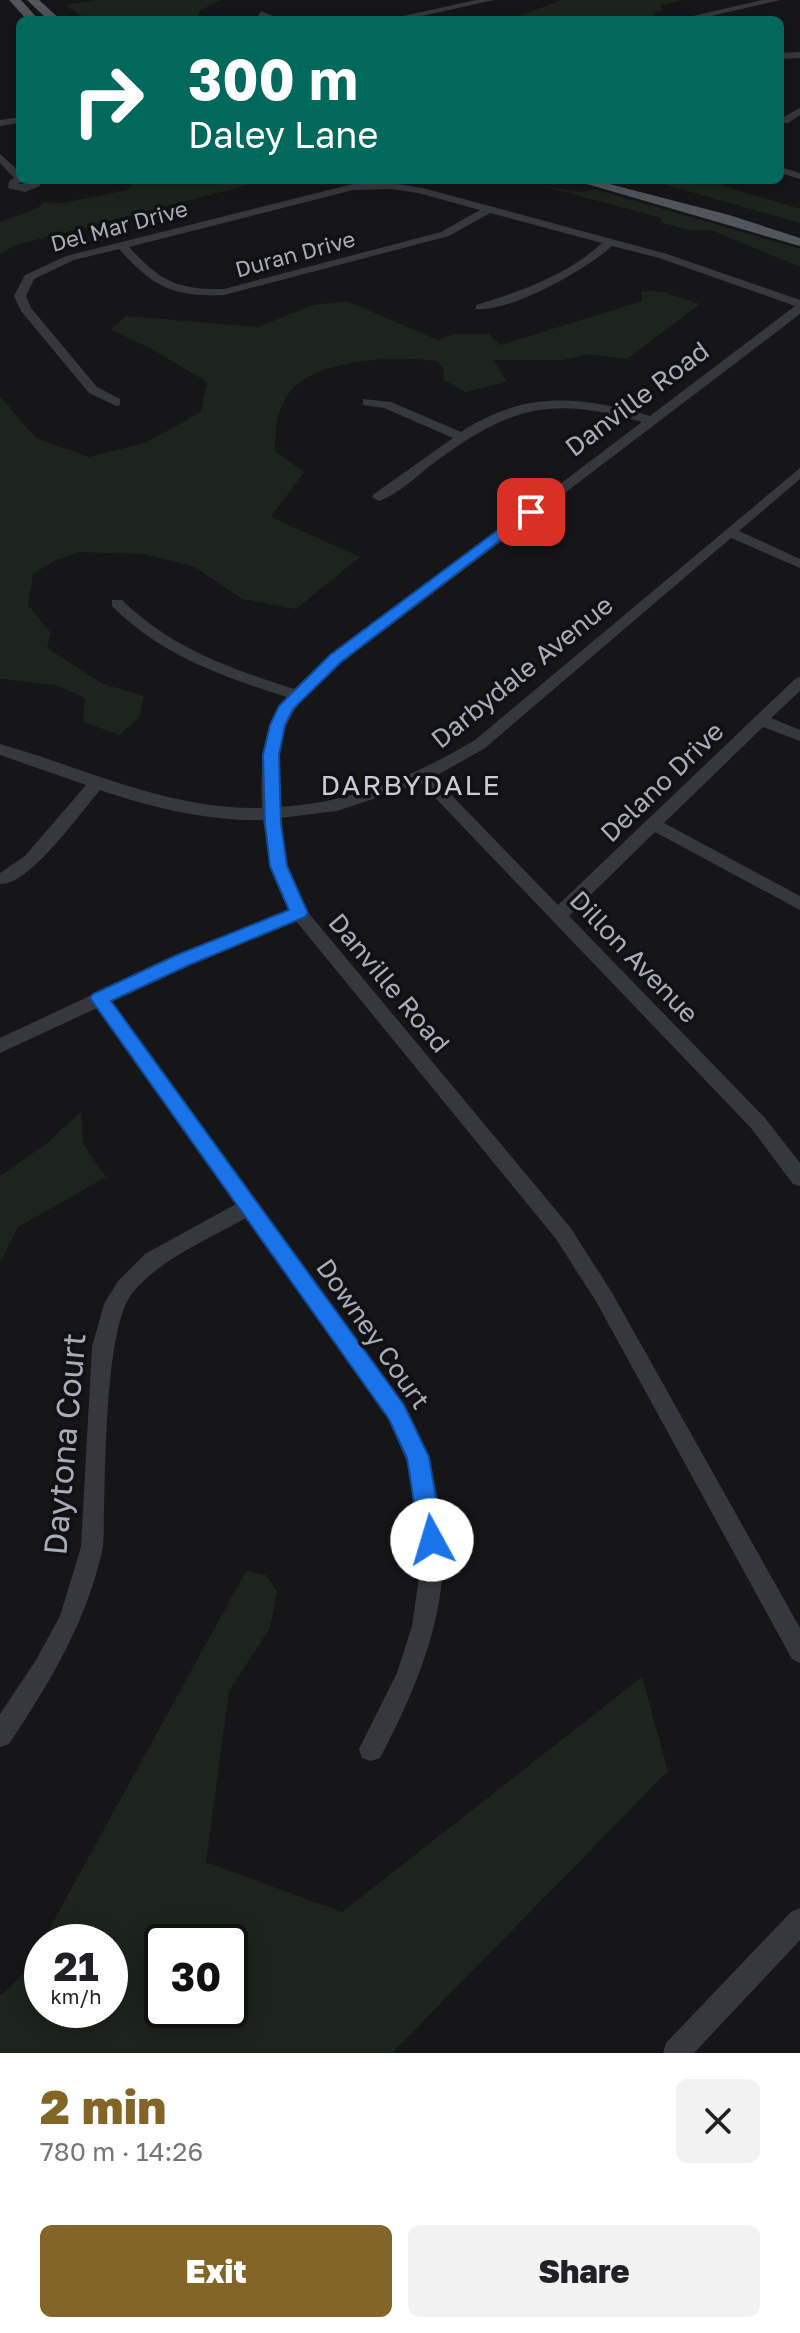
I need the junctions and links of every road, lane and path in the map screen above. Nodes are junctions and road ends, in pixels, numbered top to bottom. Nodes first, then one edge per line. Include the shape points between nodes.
1 (15, 0) edge
2 (33, 0) edge
3 (489, 0) edge
4 (775, 0) edge
5 (261, 14) dead end
6 (29, 16) edge
7 (51, 16) edge
8 (265, 16) edge
9 (410, 16) edge
10 (698, 16) dead end
11 (800, 111) edge
12 (784, 121) dead end
13 (0, 157) edge
14 (16, 178) edge
15 (594, 184) edge
16 (636, 184) edge
17 (488, 209) junction
18 (800, 230) edge
19 (609, 242) junction
20 (800, 242) edge
21 (121, 245) junction
22 (800, 306) edge
23 (480, 307) dead end
24 (116, 402) dead end
25 (367, 402) dead end
26 (653, 421) junction
27 (464, 438) junction
28 (800, 472) edge
29 (379, 497) dead end
30 (729, 532) junction
31 (800, 564) edge
32 (117, 603) dead end
33 (800, 682) edge
34 (296, 695) junction
35 (761, 720) junction
36 (800, 736) edge
37 (0, 749) edge
38 (424, 777) junction
39 (97, 783) junction
40 (273, 813) junction
41 (653, 824) junction
42 (4, 879) dead end
43 (800, 904) edge
44 (299, 913) junction
45 (558, 916) junction
46 (99, 998) junction
47 (0, 1046) edge
48 (800, 1178) edge
49 (248, 1207) junction
50 (800, 1651) edge
51 (0, 1735) edge
52 (371, 1749) dead end
53 (800, 1921) edge
54 (676, 2053) edge

1 - 6 main road
2 - 7 main road
3 - 9 street
4 - 10 street
5 - 8 street
11 - 12 street
13 - 14 street
15 - 20 main road
16 - 18 main road
17 - 19 street, Del Mar Drive
17 - 21 street, Del Mar Drive via 405,188 353,187
17 - 21 street, Duran Drive via 445,234 224,292 164,286
19 - 22 street, Del Mar Drive via 708,270
19 - 23 street via 564,276
21 - 24 street, Del Mar Drive via 45,267 29,277 20,296 25,309 93,390
22 - 26 street, Danville Road
25 - 27 street via 387,405
26 - 27 street via 595,403 542,402 500,413
26 - 34 street, Danville Road via 335,659
27 - 29 street
28 - 30 street, Darbydale Avenue
30 - 31 street
30 - 38 street, Darbydale Avenue via 480,744
32 - 34 street via 153,638 178,653
33 - 35 street, Delano Drive
34 - 40 street, Danville Road via 273,741
35 - 36 street
35 - 41 street, Delano Drive
37 - 39 street, Darbydale Avenue
38 - 40 street, Darbydale Avenue via 368,798
38 - 45 street, Dillon Avenue
39 - 40 street, Darbydale Avenue via 185,807
39 - 42 street via 31,860
40 - 44 street, Danville Road via 278,866
41 - 43 street
41 - 45 street, Delano Drive
44 - 46 street
44 - 50 street, Danville Road via 563,1233 604,1297
45 - 48 street, Dillon Avenue via 758,1123
46 - 47 street
46 - 49 street, Downey Court
49 - 51 street, Daytona Court via 152,1260 114,1304 102,1347 86,1579 62,1642
49 - 52 street, Downey Court via 396,1412 418,1457 432,1540 425,1618 416,1654
53 - 54 street

